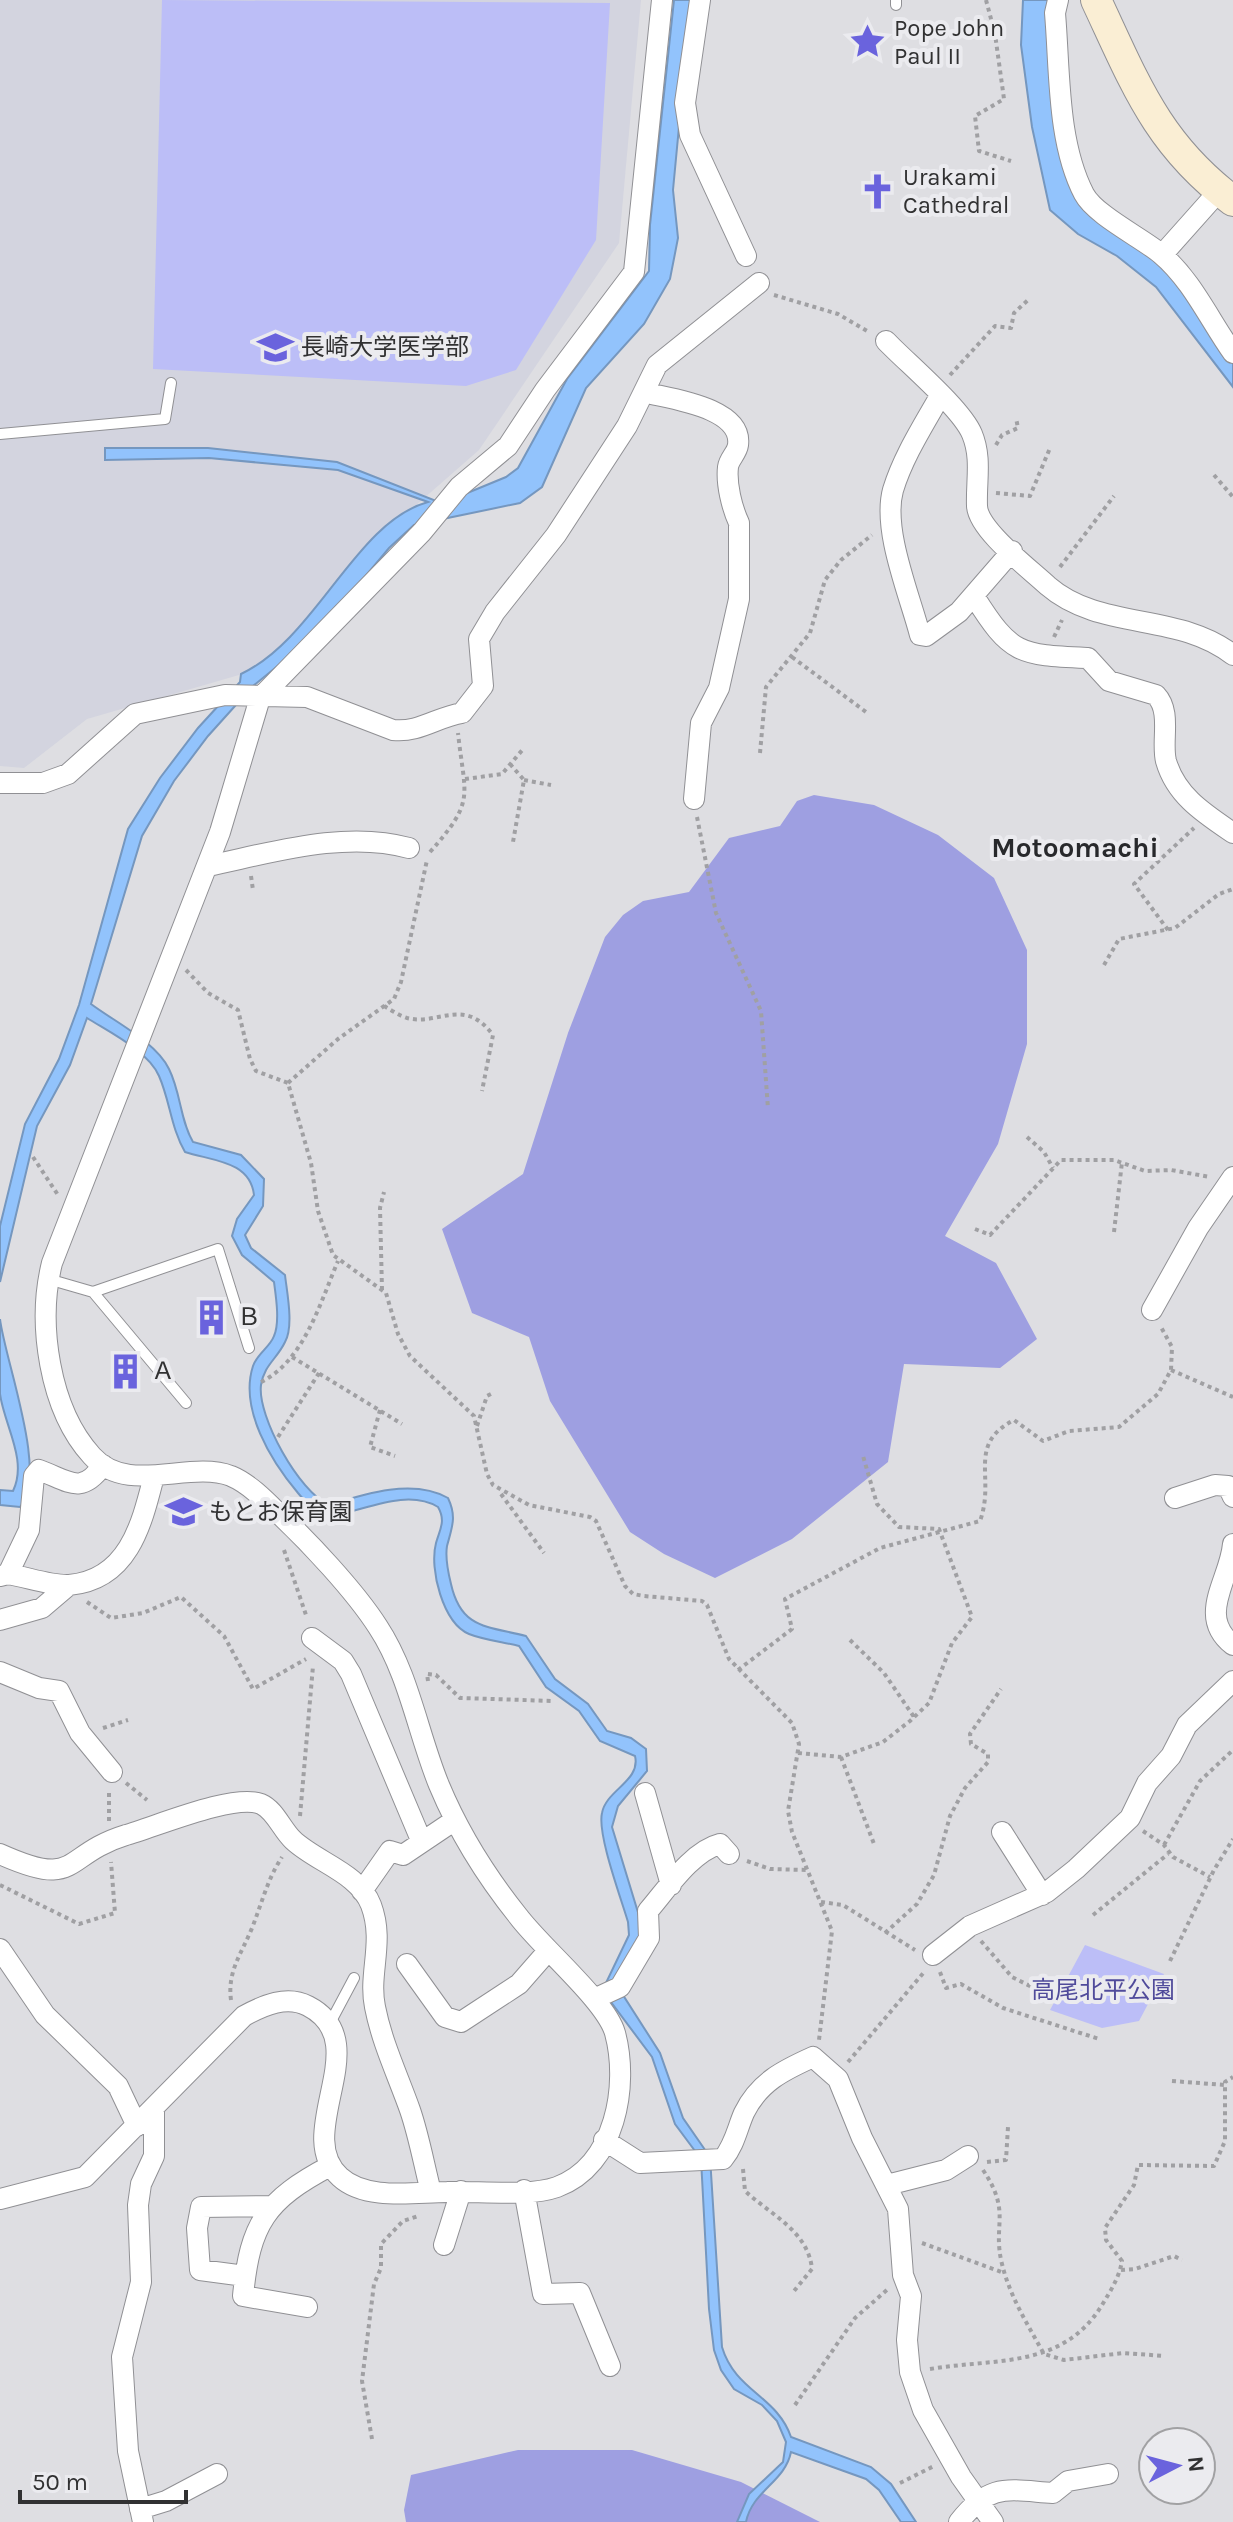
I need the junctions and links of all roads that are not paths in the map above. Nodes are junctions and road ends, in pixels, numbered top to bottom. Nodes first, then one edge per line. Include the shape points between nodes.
1 (662, 0) edge
2 (700, 0) edge
3 (1058, 0) edge
4 (1096, 0) edge
5 (1226, 196) edge
6 (1162, 255) junction
7 (746, 256) dead end
8 (759, 283) road end
9 (886, 341) road end
10 (1233, 353) edge
11 (171, 383) dead end
12 (647, 393) junction
13 (937, 394) junction
14 (0, 434) edge
15 (1012, 551) junction
16 (974, 596) junction
17 (1233, 655) edge
18 (243, 697) junction
19 (0, 783) edge
20 (694, 799) road end
21 (1233, 833) edge
22 (409, 848) dead end
23 (207, 866) junction
24 (1233, 1177) edge
25 (48, 1279) junction
26 (93, 1292) junction
27 (1152, 1310) road end
28 (249, 1348) dead end
29 (186, 1403) dead end
30 (103, 1465) junction
31 (154, 1476) junction
32 (1233, 1497) edge
33 (1175, 1498) dead end
34 (1233, 1544) edge
35 (4, 1575) edge
36 (71, 1584) junction
37 (0, 1620) edge
38 (312, 1638) road end
39 (1233, 1645) edge
40 (0, 1672) edge
41 (1233, 1681) edge
42 (112, 1772) dead end
43 (645, 1793) dead end
44 (455, 1820) junction
45 (1002, 1832) dead end
46 (421, 1840) junction
47 (0, 1854) edge
48 (729, 1854) road end
49 (671, 1885) junction
50 (362, 1891) junction
51 (1042, 1895) junction
52 (0, 1949) edge
53 (547, 1952) junction
54 (933, 1955) road end
55 (407, 1964) dead end
56 (354, 1978) dead end
57 (594, 1999) junction
58 (329, 2026) junction
59 (154, 2110) junction
60 (137, 2126) junction
61 (604, 2140) junction
62 (968, 2156) dead end
63 (330, 2166) junction
64 (887, 2185) junction
65 (524, 2190) junction
66 (431, 2192) junction
67 (0, 2199) edge
68 (459, 2200) junction
69 (273, 2206) junction
70 (444, 2245) dead end
71 (245, 2276) junction
72 (307, 2307) dead end
73 (610, 2366) dead end
74 (217, 2474) dead end
75 (1108, 2474) dead end
76 (977, 2500) junction
77 (142, 2516) edge
78 (959, 2522) edge
79 (993, 2522) edge

1 - 18 street via 634,272 508,446
2 - 7 street via 685,103 690,135
3 - 6 street via 1064,114 1085,197
4 - 5 street via 1160,127 1180,155
5 - 6 street
6 - 10 street
8 - 12 street via 657,365
9 - 13 street
11 - 14 lane via 165,419
12 - 18 street via 556,535 484,630 479,639 483,686 462,713 408,732 307,697
12 - 20 street via 726,418 739,443 728,464 739,523 739,599 719,688 701,723
13 - 15 street via 971,433 979,480 977,506 984,527
13 - 16 street via 892,493 897,556 920,635 926,636
15 - 16 street
15 - 17 street via 1071,602 1191,631
16 - 21 street via 999,636 1023,651 1088,658 1109,681 1160,698 1166,762 1181,792
18 - 19 street via 135,714 68,774 43,783
18 - 23 street via 235,786
22 - 23 street via 389,842 335,843
23 - 25 street
24 - 27 street
25 - 26 lane
25 - 30 street via 46,1350 52,1374 83,1445
26 - 28 lane via 218,1249
26 - 29 lane
30 - 31 street
30 - 35 street via 82,1484 39,1470 29,1530
31 - 36 street via 126,1554 115,1567
31 - 44 street via 213,1472 234,1477 282,1516 378,1627
32 - 33 street via 1228,1486 1215,1485
34 - 39 street via 1215,1613 1221,1633
35 - 36 street
36 - 37 street via 42,1608
38 - 46 street via 343,1661 351,1674
40 - 42 street via 59,1691 80,1733
41 - 51 street via 1187,1725 1127,1821
43 - 49 street
44 - 46 street
44 - 53 street via 476,1858
45 - 51 street
46 - 50 street via 403,1855 390,1851
47 - 50 street via 34,1868 65,1870 106,1842 242,1802 266,1808 291,1839
48 - 49 street via 720,1844 711,1846
49 - 57 street via 648,1911 649,1938 620,1987
50 - 66 street via 378,1930 374,2002 380,2032 411,2112
51 - 54 street via 970,1926
52 - 60 street via 45,2015 118,2086
53 - 55 street via 519,1984 461,2022 445,2017
53 - 57 street
56 - 58 lane
57 - 61 street via 614,2029 619,2054 618,2112
58 - 59 street via 307,2006 287,2002 259,2007
58 - 63 street via 337,2048 326,2120
59 - 60 street
59 - 77 street via 154,2156 138,2205 141,2282 122,2357 128,2451
60 - 67 street via 85,2177
61 - 64 street via 640,2163 723,2159 744,2113 775,2074 813,2057 835,2076
61 - 65 street via 595,2157 557,2187
62 - 64 street via 946,2170
63 - 66 street via 355,2188
63 - 69 street via 288,2190
64 - 76 street via 898,2209 903,2275 911,2296 910,2372 923,2410
65 - 68 street
65 - 73 street via 543,2294 580,2293
66 - 68 street
68 - 70 street
69 - 71 street via 255,2234
69 - 71 street via 201,2207 200,2270
71 - 72 street via 243,2296
74 - 77 street
75 - 76 street via 1068,2481 1053,2493 1012,2490
76 - 78 street
76 - 79 street

